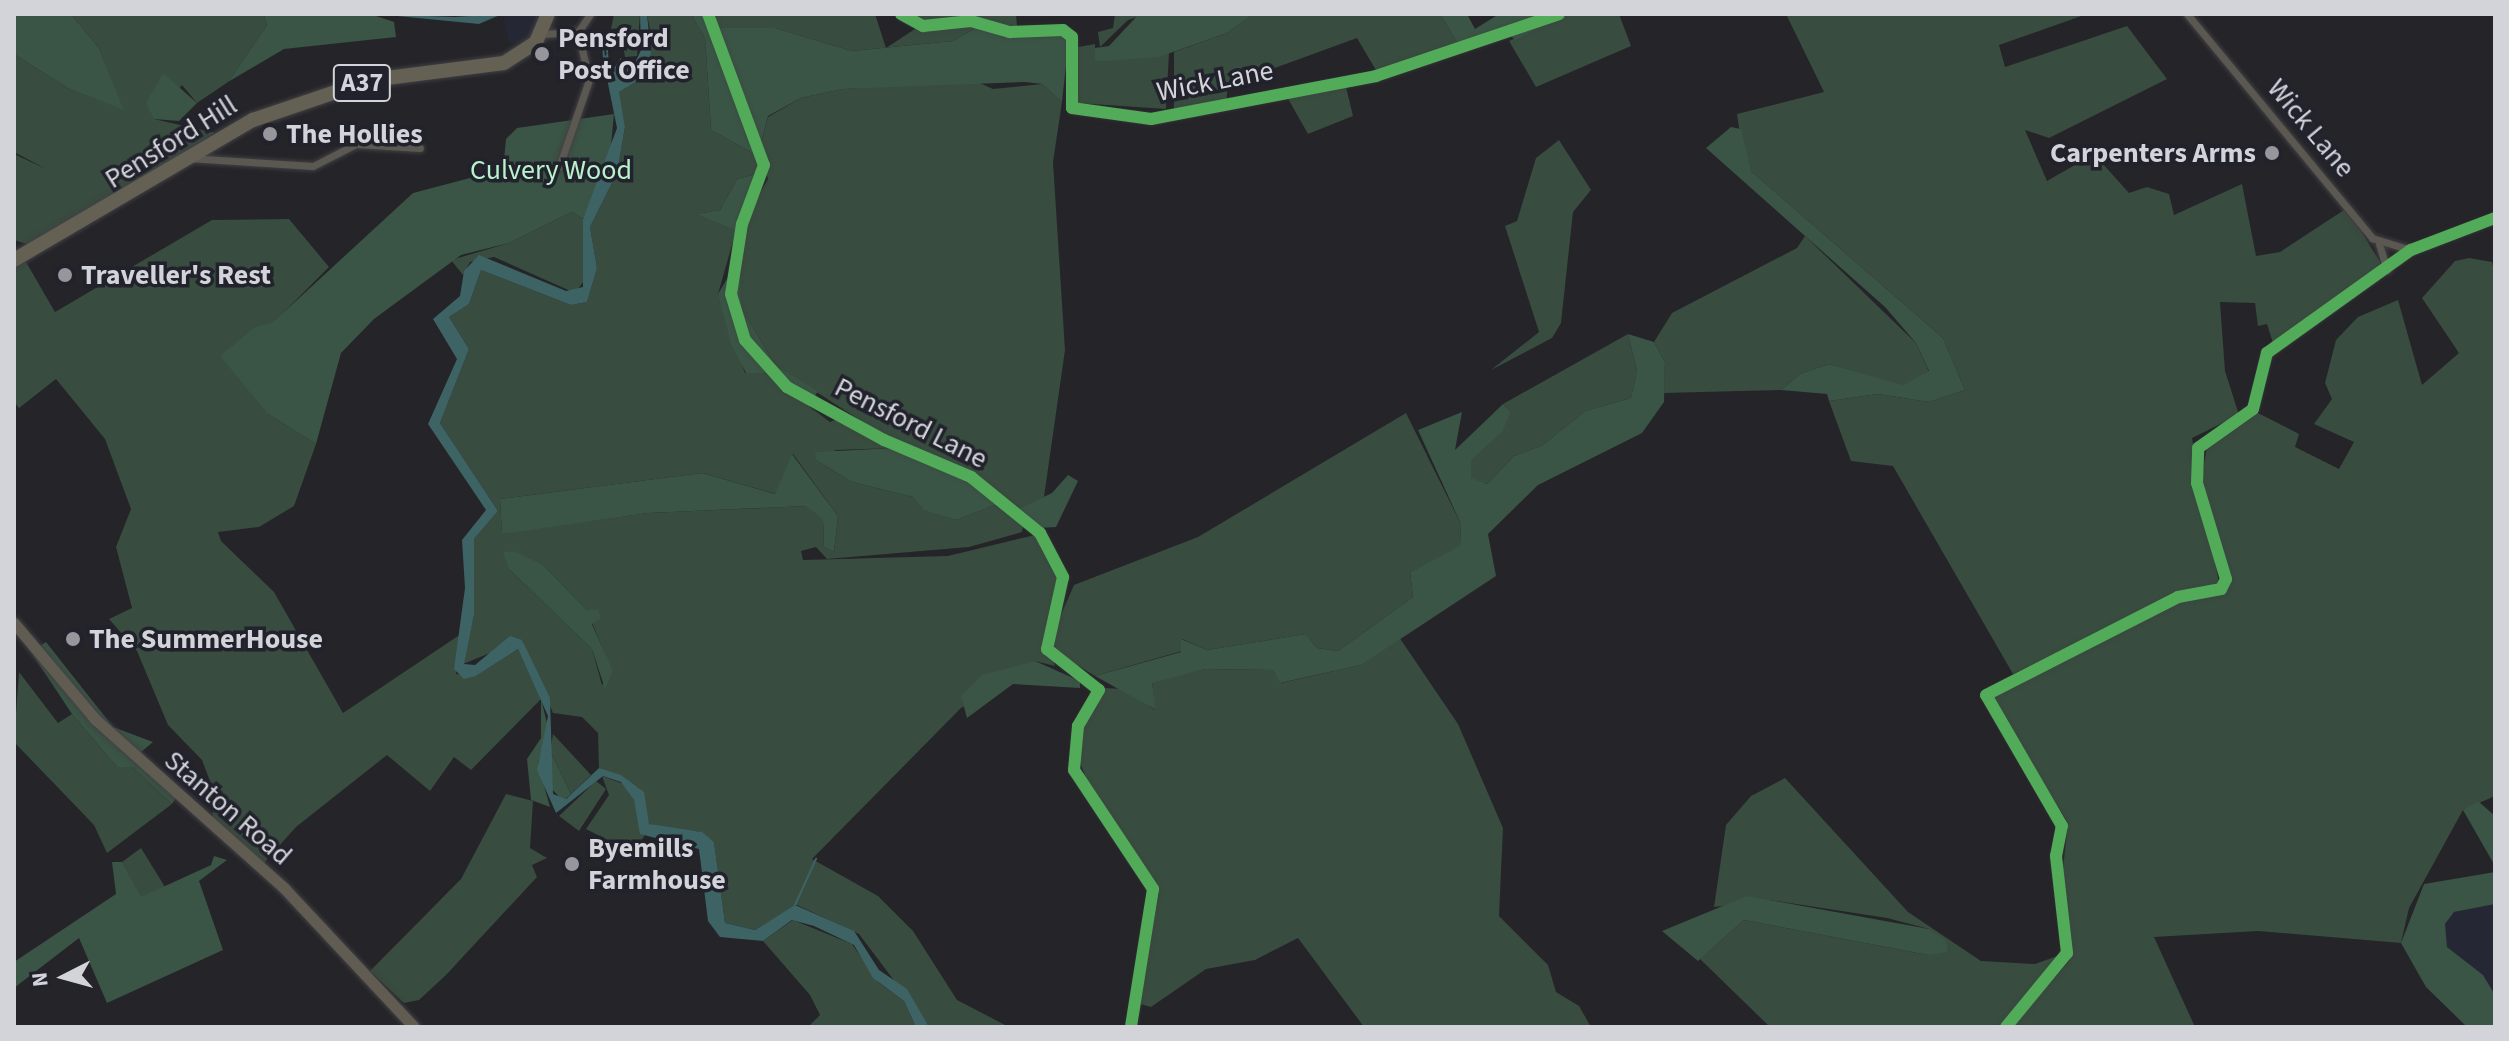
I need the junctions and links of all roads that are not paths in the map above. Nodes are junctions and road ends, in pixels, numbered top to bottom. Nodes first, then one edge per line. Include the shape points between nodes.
1 (548, 14) edge
2 (590, 14) edge
3 (708, 14) edge
4 (901, 14) edge
5 (1559, 14) edge
6 (2187, 14) edge
7 (578, 32) junction
8 (542, 34) junction
9 (420, 148) dead end
10 (186, 157) junction
11 (559, 167) dead end
12 (2495, 218) edge
13 (2379, 244) junction
14 (2411, 250) junction
15 (14, 260) edge
16 (2387, 270) junction
17 (14, 623) edge
18 (414, 1027) edge
19 (1131, 1027) edge
20 (2006, 1027) edge

1 - 8 highway
2 - 7 street
3 - 19 street, Pensford Lane via 764,178 742,224 731,294 755,356 787,387 884,440 971,477 1040,533 1063,577 1047,649 1099,690 1078,726 1074,770 1153,889
4 - 5 street, Wick Lane via 923,26 971,21 1072,37 1067,93 1072,108 1169,119 1422,64
6 - 13 street, Wick Lane
7 - 8 street
7 - 11 street via 589,80
8 - 10 highway, Pensford Hill / A37 via 504,63 363,82 253,120
9 - 10 street via 356,144 313,166
10 - 15 highway, Pensford Hill / A37 via 93,221
12 - 14 street
13 - 14 street
13 - 16 street
14 - 16 street
16 - 20 street via 2267,353 2253,409 2198,448 2197,483 2226,579 2221,589 2178,597 1986,695 2062,826 2056,856 2067,953
17 - 18 main road, Stanton Road via 95,719 284,888

